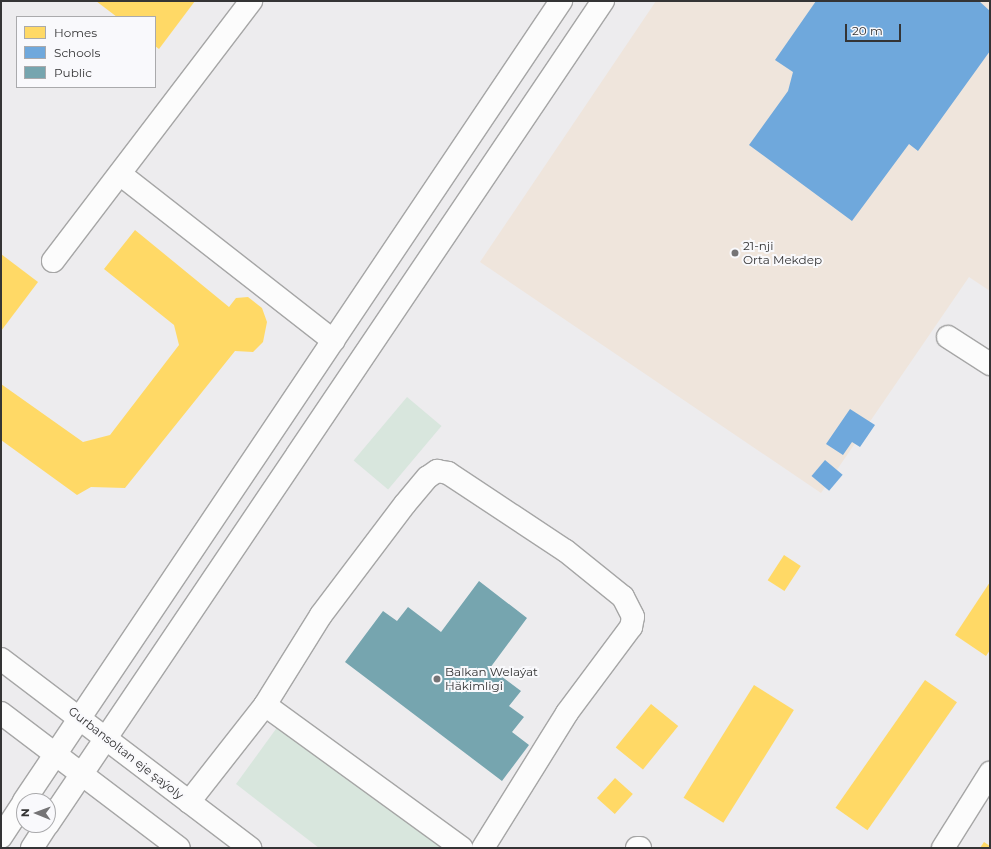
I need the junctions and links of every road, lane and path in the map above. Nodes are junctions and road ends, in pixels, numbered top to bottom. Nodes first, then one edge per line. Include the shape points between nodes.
1 (251, 1) edge
2 (561, 1) edge
3 (603, 1) edge
4 (120, 174) junction
5 (54, 261) dead end
6 (948, 337) dead end
7 (334, 341) junction
8 (990, 364) edge
9 (1, 659) edge
10 (266, 705) junction
11 (1, 713) edge
12 (81, 718) junction
13 (109, 738) junction
14 (56, 754) junction
15 (81, 774) junction
16 (987, 785) edge
17 (29, 793) edge
18 (189, 802) junction
19 (56, 812) edge
20 (16, 813) edge
21 (42, 833) edge
22 (1, 836) edge
23 (32, 848) edge
24 (179, 848) edge
25 (250, 848) edge
26 (462, 848) edge
27 (483, 848) edge
28 (637, 848) edge
29 (640, 848) edge
30 (943, 848) edge

1 - 4 street
2 - 7 street
3 - 13 street
4 - 5 street
4 - 7 street
6 - 8 street
7 - 12 street
9 - 12 street, Gurbansoltan eje şaýoly
10 - 18 street
10 - 26 street
10 - 27 street via 321,615 428,476 437,471 459,479 594,574 623,597 633,617 631,627 567,713
11 - 14 street
12 - 13 street, Gurbansoltan eje şaýoly
12 - 14 street
13 - 15 street
13 - 18 street, Gurbansoltan eje şaýoly
14 - 15 street
14 - 17 street
15 - 19 street
15 - 24 street
16 - 30 street
18 - 25 street, Gurbansoltan eje şaýoly
20 - 22 street
21 - 23 street
28 - 29 street

